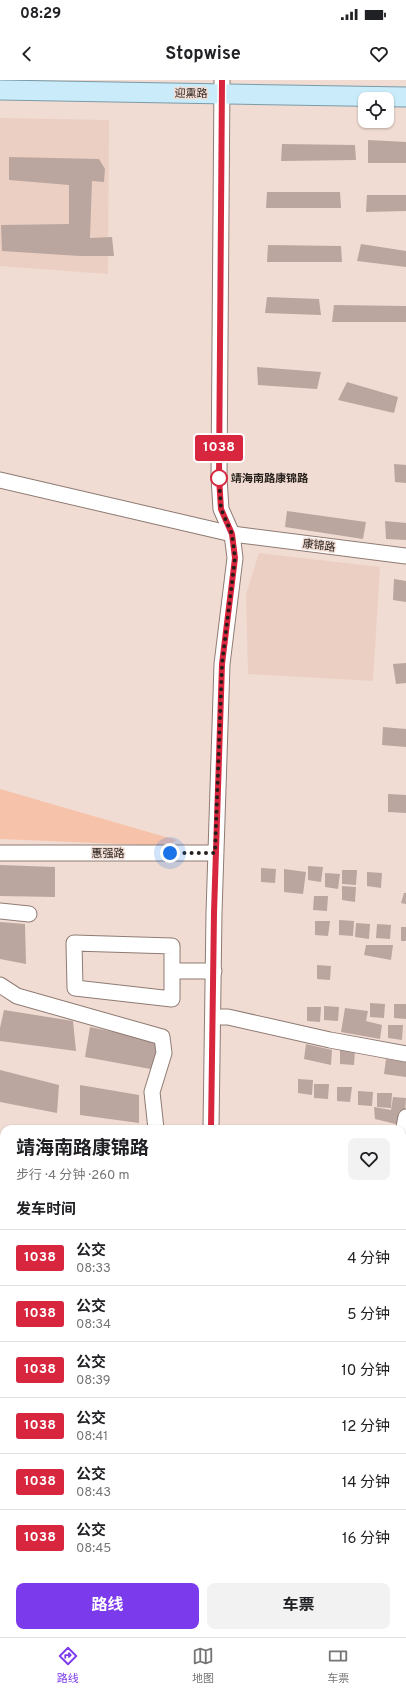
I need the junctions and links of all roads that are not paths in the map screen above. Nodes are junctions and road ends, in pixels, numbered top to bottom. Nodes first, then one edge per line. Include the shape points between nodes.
1 (0, 90) edge
2 (222, 93) edge
3 (406, 97) edge
4 (0, 101) edge
5 (358, 108) edge
6 (394, 109) edge
7 (406, 110) edge
8 (0, 480) edge
9 (232, 534) junction
10 (406, 556) edge
11 (216, 846) junction
12 (0, 853) edge
13 (0, 911) edge
14 (29, 914) dead end
15 (172, 971) junction
16 (214, 971) junction
17 (0, 985) edge
18 (213, 1017) junction
19 (406, 1054) edge
20 (156, 1125) edge
21 (211, 1125) edge

1 - 2 main road, 迎熏路
2 - 3 main road, 迎熏路
2 - 4 main road, 迎熏路
2 - 5 main road, 迎熏路
2 - 9 street via 219,478 221,509
6 - 7 main road
8 - 9 street, 康锦路
9 - 10 street, 康锦路
9 - 11 street via 235,558 222,664
11 - 12 street, 惠强路
11 - 16 street
13 - 14 street
15 - 15 street via 172,946 74,943 75,988 172,999
15 - 16 street
16 - 18 street
17 - 20 street via 17,996 162,1037 164,1053 152,1092
18 - 19 street via 228,1017
18 - 21 street

